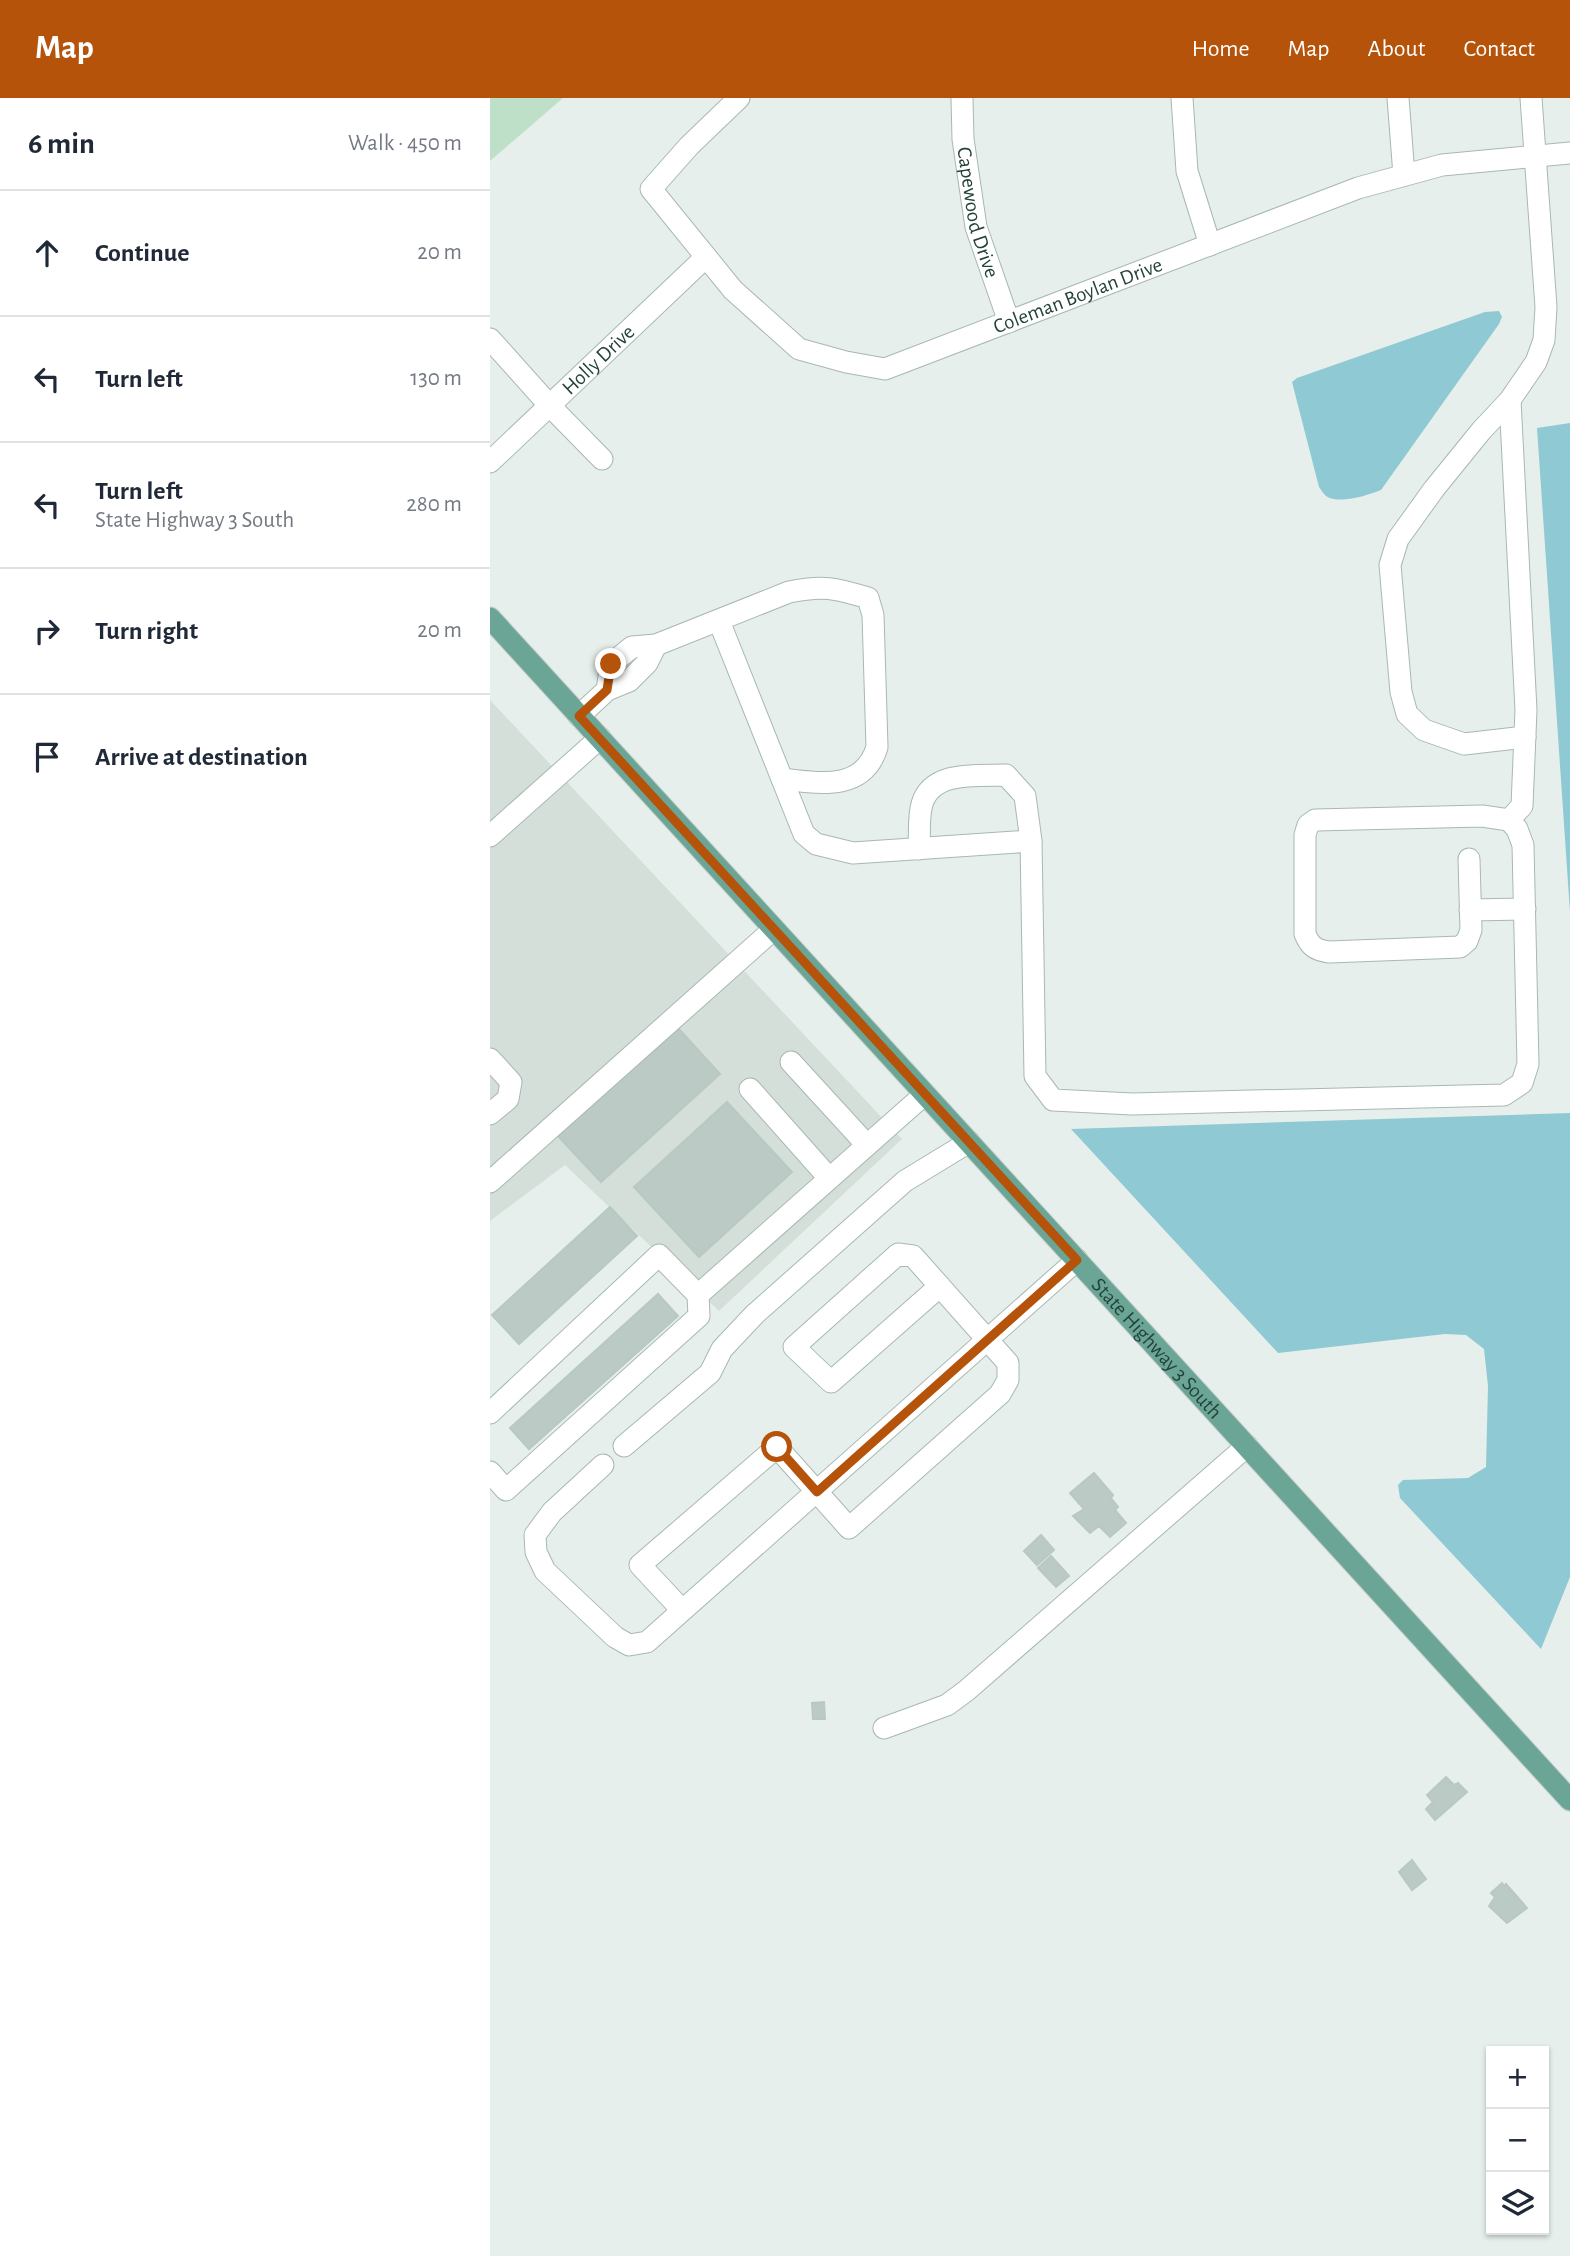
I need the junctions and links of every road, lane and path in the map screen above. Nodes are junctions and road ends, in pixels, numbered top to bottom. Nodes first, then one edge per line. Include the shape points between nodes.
1 (739, 98) edge
2 (962, 98) edge
3 (1182, 98) edge
4 (1398, 98) edge
5 (1531, 98) edge
6 (1570, 153) edge
7 (1535, 155) junction
8 (1404, 175) junction
9 (1210, 244) junction
10 (706, 257) junction
11 (1009, 322) junction
12 (490, 339) edge
13 (1510, 400) junction
14 (550, 406) junction
15 (602, 458) dead end
16 (490, 462) edge
17 (490, 618) edge
18 (719, 621) junction
19 (579, 716) junction
20 (1525, 737) junction
21 (600, 738) junction
22 (782, 779) junction
23 (1509, 820) junction
24 (490, 836) edge
25 (1031, 841) junction
26 (919, 849) junction
27 (1469, 859) dead end
28 (1525, 909) junction
29 (1470, 910) junction
30 (774, 929) junction
31 (490, 1059) edge
32 (791, 1062) dead end
33 (750, 1089) dead end
34 (925, 1094) junction
35 (490, 1114) edge
36 (969, 1142) junction
37 (866, 1144) junction
38 (829, 1178) junction
39 (490, 1182) edge
40 (1077, 1260) junction
41 (940, 1286) junction
42 (698, 1295) junction
43 (987, 1339) junction
44 (490, 1413) edge
45 (624, 1446) dead end
46 (1247, 1446) junction
47 (603, 1465) dead end
48 (490, 1472) edge
49 (817, 1492) junction
50 (682, 1610) junction
51 (884, 1728) dead end
52 (1570, 1800) edge

1 - 10 street, Coleman Boylan Drive via 651,188
2 - 11 street, Capewood Drive via 976,227
3 - 9 street via 1187,172
4 - 8 street
5 - 7 street
6 - 7 street, Coleman Boylan Drive
7 - 8 street, Coleman Boylan Drive via 1441,164
7 - 13 street via 1546,307 1544,340 1536,362
8 - 9 street, Coleman Boylan Drive
9 - 11 street, Coleman Boylan Drive
10 - 11 street, Coleman Boylan Drive via 733,290 799,349 846,362 885,369
10 - 14 street, Holly Drive
12 - 14 street
13 - 20 street
13 - 20 street via 1434,489 1398,540 1391,565 1401,692 1407,714 1424,730 1464,744
14 - 15 street
14 - 16 street, Holly Drive
17 - 19 main road, State Highway 3 South
18 - 19 street via 656,645 647,663 629,681 607,690
18 - 22 street
18 - 22 street via 810,588 833,587 867,598 873,615 874,757 855,778 835,783
19 - 21 main road, State Highway 3 South
20 - 23 street via 1522,806
21 - 24 street
21 - 30 main road, State Highway 3 South
22 - 26 street via 804,834 817,844 853,852
23 - 28 street via 1523,845
23 - 29 street via 1482,816 1315,820 1308,825 1305,934 1319,951 1460,947 1471,930
25 - 26 street
25 - 26 street via 1025,796 1006,775 963,776 936,784 922,803
25 - 28 street via 1035,1076 1053,1100 1132,1104 1504,1095 1522,1083 1528,1064
27 - 29 street
28 - 29 street
30 - 34 main road, State Highway 3 South
30 - 39 street
31 - 35 street via 511,1082 508,1098
32 - 37 street
33 - 38 street
34 - 36 main road, State Highway 3 South
34 - 37 street
36 - 40 main road, State Highway 3 South
36 - 45 street via 905,1181 755,1314 722,1349 710,1373
37 - 38 street
38 - 42 street
40 - 43 street
40 - 46 main road, State Highway 3 South
41 - 41 street via 913,1256 898,1254 794,1347 831,1382
41 - 43 street
42 - 44 street via 659,1255
42 - 48 street via 699,1316 506,1490
43 - 49 street
43 - 49 street via 1008,1363 1008,1380 1000,1394 849,1528
46 - 51 street via 947,1706
46 - 52 main road, State Highway 3 South
47 - 50 street via 552,1512 535,1535 545,1571 629,1645 647,1642
49 - 50 street
49 - 50 street via 777,1447 640,1565

